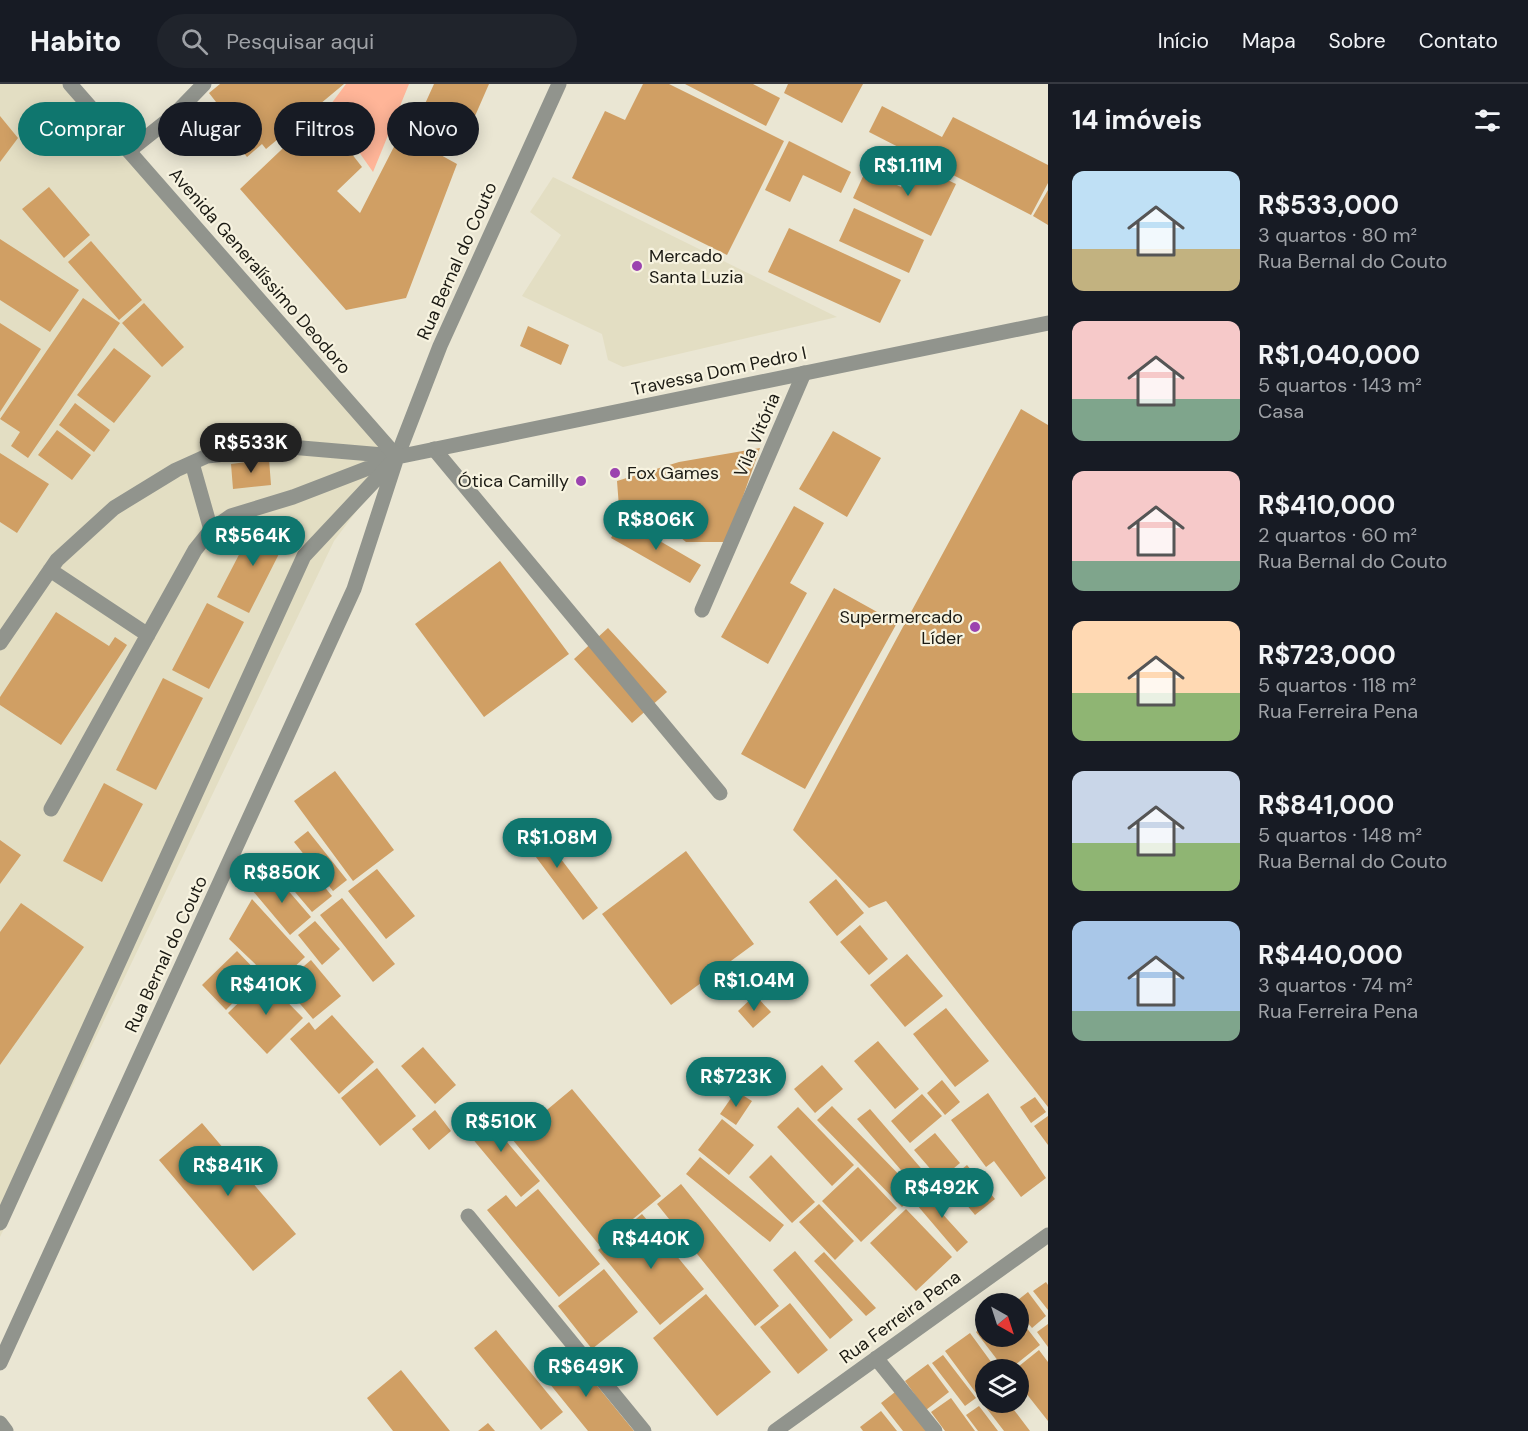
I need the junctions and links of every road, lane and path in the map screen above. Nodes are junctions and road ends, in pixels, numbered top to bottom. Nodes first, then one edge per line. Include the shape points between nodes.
1 (70, 84) edge
2 (204, 84) edge
3 (559, 84) edge
4 (86, 102) edge
5 (146, 137) edge
6 (133, 156) edge
7 (1048, 323) edge
8 (804, 373) junction
9 (434, 449) junction
10 (398, 457) junction
11 (192, 463) junction
12 (210, 530) junction
13 (50, 570) junction
14 (702, 610) dead end
15 (148, 635) junction
16 (0, 643) edge
17 (720, 793) dead end
18 (51, 809) dead end
19 (468, 1216) dead end
20 (0, 1222) edge
21 (1048, 1234) edge
22 (876, 1358) junction
23 (0, 1363) edge
24 (0, 1423) edge
25 (6, 1431) edge
26 (644, 1431) edge
27 (775, 1431) edge
28 (935, 1431) edge

1 - 4 street, Avenida Generalíssimo Deodoro
2 - 5 street
3 - 10 street, Rua Bernal do Couto via 440,346
6 - 10 street, Avenida Generalíssimo Deodoro
7 - 8 street, Travessa Dom Pedro I
8 - 9 street, Travessa Dom Pedro I
8 - 14 street, Vila Vitória
9 - 10 street, Travessa Dom Pedro I
9 - 17 street
10 - 11 street via 290,447 207,456
10 - 12 street via 231,516
10 - 20 street, Rua Bernal do Couto via 304,556
10 - 23 street, Rua Bernal do Couto via 354,589
11 - 12 street
11 - 13 street via 114,508
12 - 15 street
13 - 15 street
13 - 16 street
15 - 18 street
19 - 26 street
21 - 22 street, Rua Ferreira Pena
22 - 27 street, Rua Ferreira Pena
22 - 28 street
24 - 25 street

